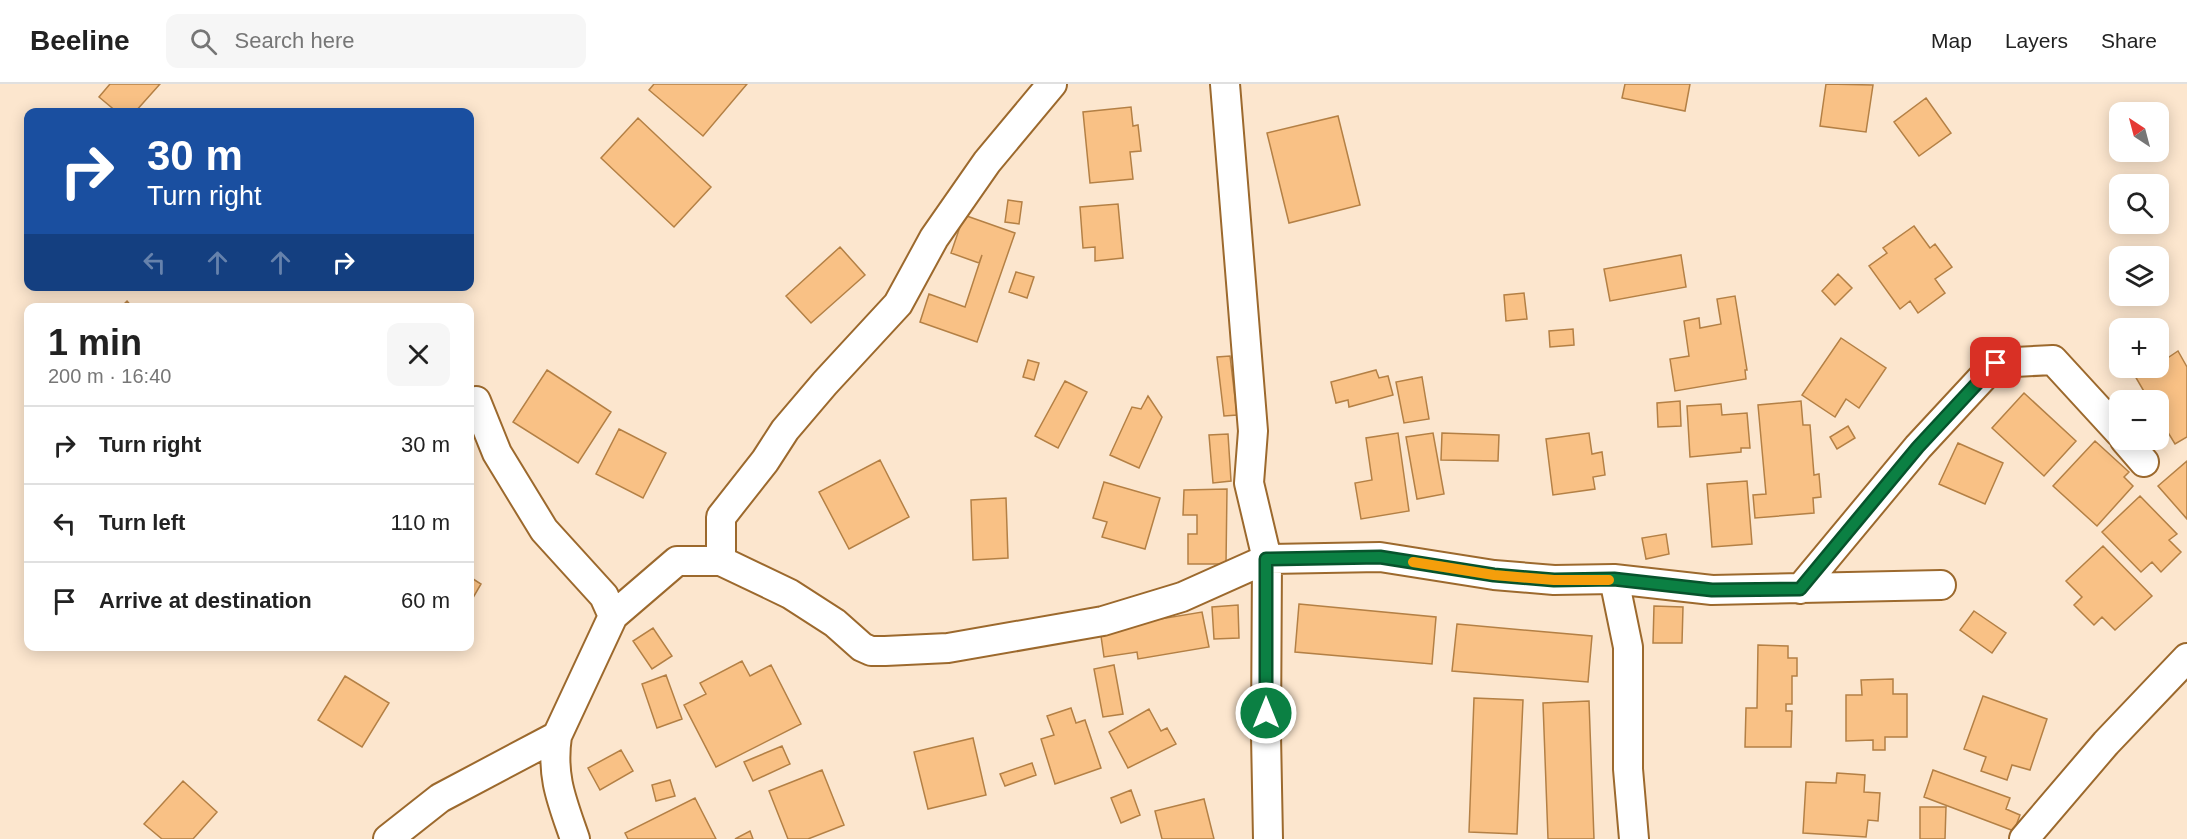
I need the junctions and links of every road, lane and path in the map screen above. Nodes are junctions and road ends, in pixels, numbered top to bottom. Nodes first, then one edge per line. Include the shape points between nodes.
1 (1052, 84) edge
2 (1225, 84) edge
3 (476, 401) dead end
4 (2109, 421) edge
5 (2134, 450) edge
6 (2144, 462) dead end
7 (1266, 559) junction
8 (721, 561) junction
9 (1614, 579) junction
10 (1941, 585) dead end
11 (1800, 589) junction
12 (613, 616) junction
13 (2187, 658) edge
14 (557, 736) junction
15 (388, 839) edge
16 (575, 839) edge
17 (1268, 839) edge
18 (1634, 839) edge
19 (2024, 839) edge

1 - 8 street via 981,171 934,238 898,304 785,430 721,517
2 - 7 street via 1253,431 1250,483
3 - 12 street via 497,453 544,530 604,597
4 - 11 street via 2053,360 1996,363 1918,447
5 - 6 street
7 - 8 street via 1182,597 1103,621 948,648 885,651 862,647 835,623 790,594
7 - 9 street via 1380,557 1494,575
7 - 17 street
8 - 12 street via 677,561
9 - 11 street via 1712,590
9 - 18 street via 1628,647 1628,769
10 - 11 street
12 - 14 street
13 - 19 street via 2106,743
14 - 15 street via 440,798
14 - 16 street via 557,789

